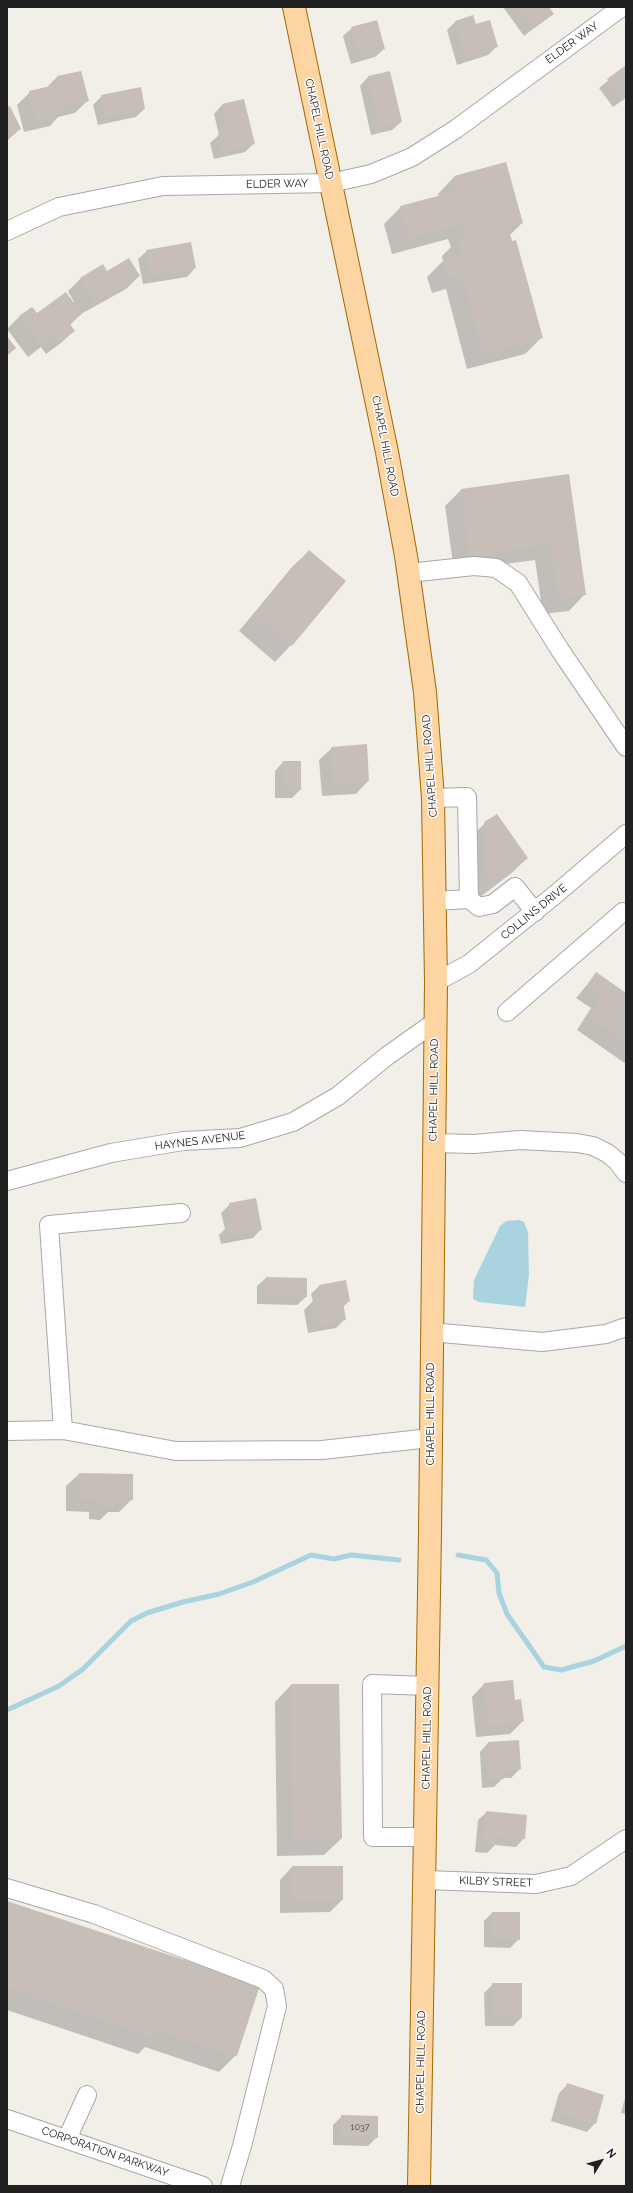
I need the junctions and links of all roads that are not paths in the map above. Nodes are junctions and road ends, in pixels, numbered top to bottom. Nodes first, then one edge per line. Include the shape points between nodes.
1 (294, 7) edge
2 (617, 8) edge
3 (331, 183) junction
4 (7, 232) edge
5 (408, 572) junction
6 (626, 747) edge
7 (433, 798) junction
8 (626, 834) edge
9 (469, 899) junction
10 (435, 901) junction
11 (535, 912) junction
12 (623, 912) dead end
13 (436, 982) junction
14 (507, 1012) dead end
15 (435, 1022) junction
16 (433, 1143) junction
17 (626, 1173) edge
18 (7, 1181) edge
19 (181, 1213) dead end
20 (626, 1328) edge
21 (431, 1332) junction
22 (63, 1430) junction
23 (7, 1431) edge
24 (430, 1438) junction
25 (428, 1686) junction
26 (426, 1837) junction
27 (626, 1839) edge
28 (426, 1880) junction
29 (7, 1888) edge
30 (87, 2095) dead end
31 (7, 2119) edge
32 (67, 2139) junction
33 (203, 2186) edge
34 (230, 2186) edge
35 (419, 2186) edge

1 - 3 main road, CHAPEL HILL ROAD
2 - 3 street, ELDER WAY via 456,129 412,157 371,174
3 - 4 street, ELDER WAY via 163,186 59,207
3 - 5 main road, CHAPEL HILL ROAD via 386,444
5 - 6 street via 474,566 496,568 518,583
5 - 7 main road, CHAPEL HILL ROAD via 425,692
7 - 9 street via 467,797
7 - 10 main road, CHAPEL HILL ROAD
8 - 11 street, COLLINS DRIVE
9 - 10 street
9 - 11 street via 478,907 493,904 515,887
10 - 13 main road, CHAPEL HILL ROAD
11 - 13 street, COLLINS DRIVE via 469,964
12 - 14 street
13 - 15 main road, CHAPEL HILL ROAD
15 - 16 main road, CHAPEL HILL ROAD
15 - 18 street, HAYNES AVENUE via 387,1056 338,1096 293,1122 240,1138 183,1141 111,1153
16 - 17 street via 474,1144 520,1140 577,1143 593,1146 607,1153
16 - 21 main road, CHAPEL HILL ROAD
19 - 22 street via 49,1225
20 - 21 street via 606,1334 542,1342
21 - 24 main road, CHAPEL HILL ROAD
22 - 23 street
22 - 24 street via 176,1451 322,1450
24 - 25 main road, CHAPEL HILL ROAD
25 - 26 main road, CHAPEL HILL ROAD
25 - 26 street via 372,1684 373,1837
26 - 28 main road, CHAPEL HILL ROAD
27 - 28 street, KILBY STREET via 571,1876 536,1884
28 - 35 main road, CHAPEL HILL ROAD
29 - 34 street via 94,1914 263,1979 274,1989 277,2006
30 - 32 street
31 - 32 street, CORPORATION PARKWAY
32 - 33 street, CORPORATION PARKWAY

